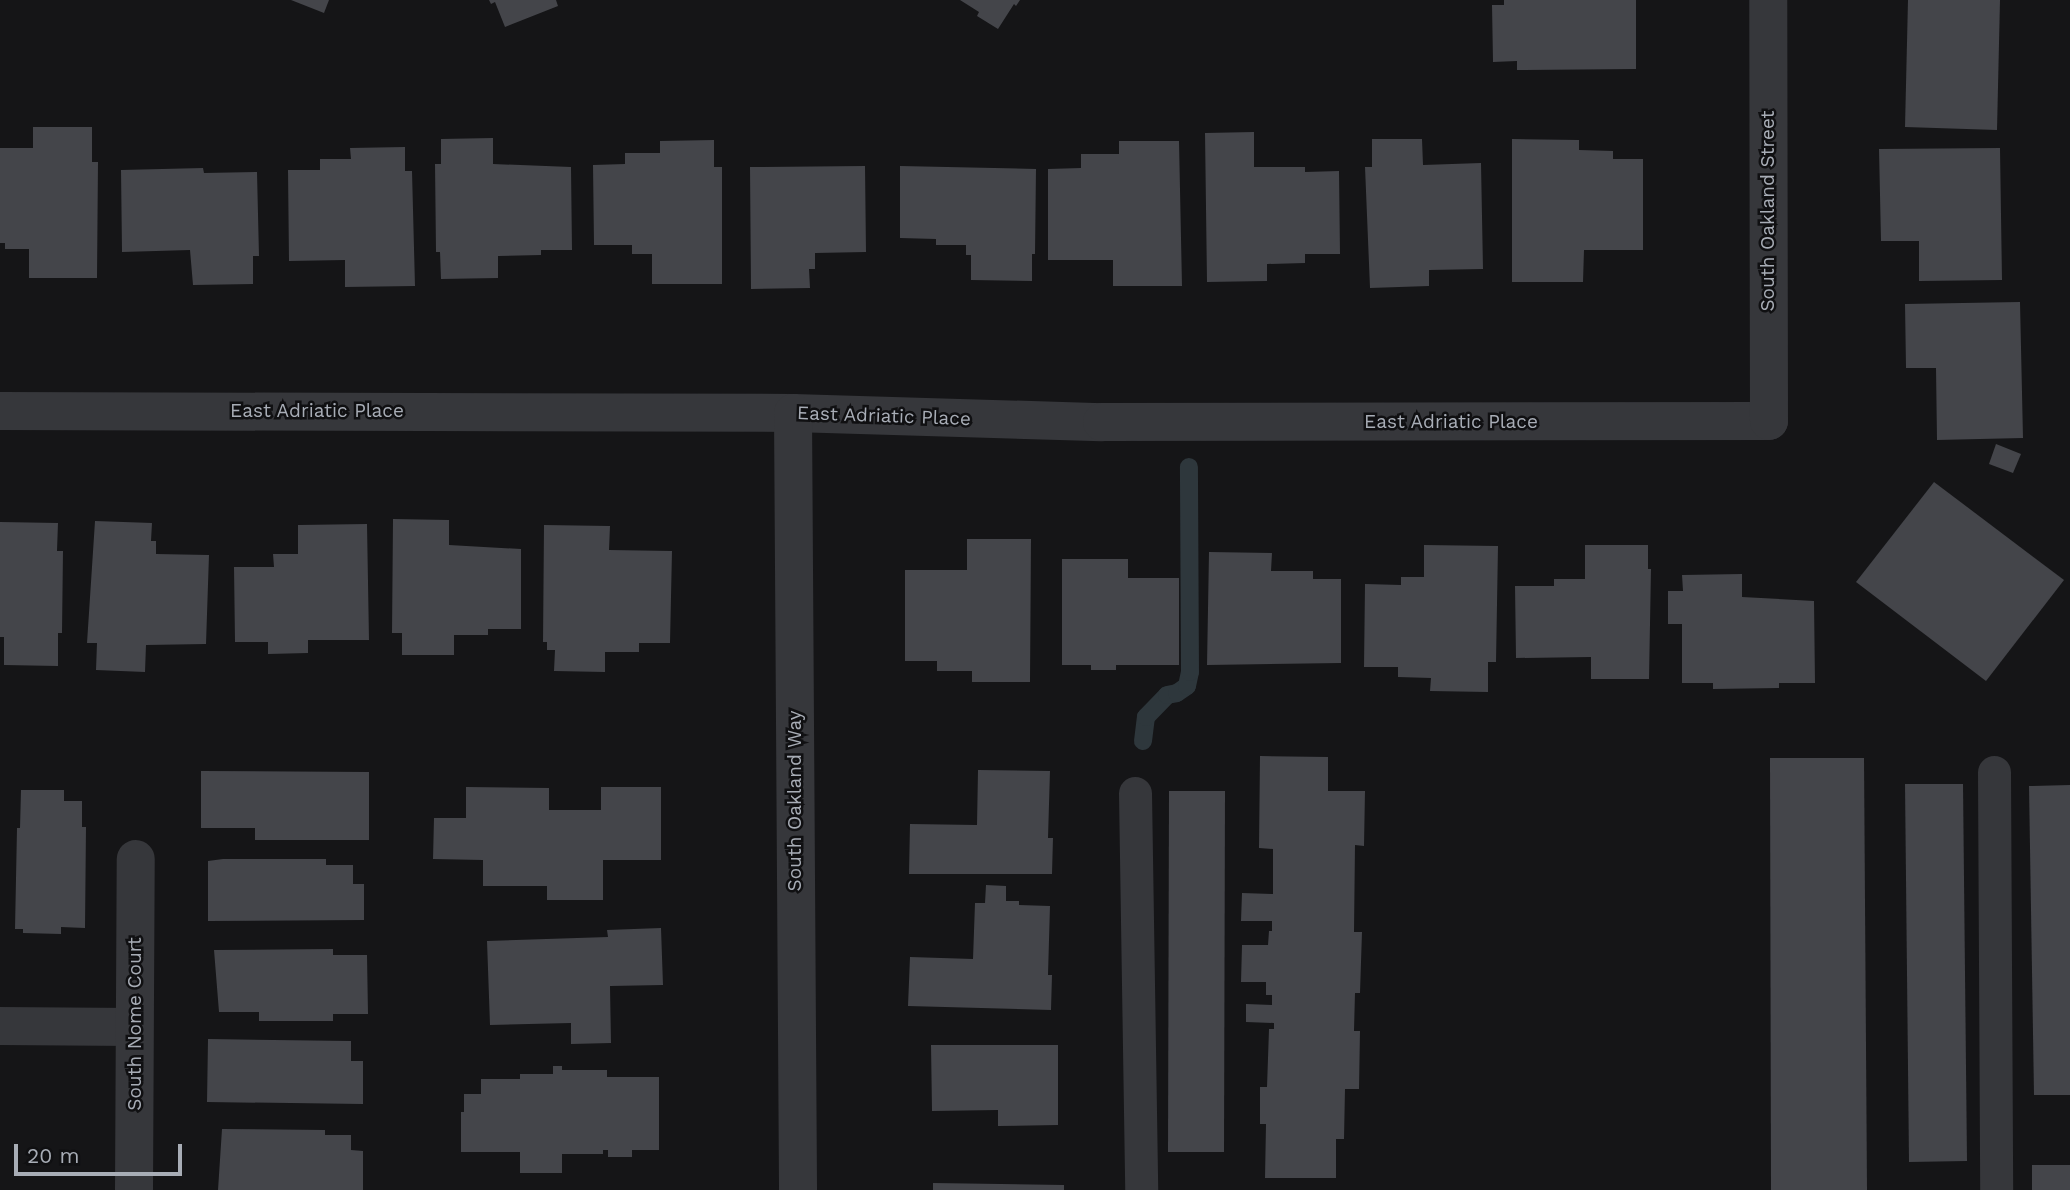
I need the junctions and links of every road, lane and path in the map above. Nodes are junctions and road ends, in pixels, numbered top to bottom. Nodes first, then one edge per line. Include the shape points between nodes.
1 (1768, 0) edge
2 (0, 411) edge
3 (793, 413) junction
4 (1769, 421) joint
5 (1994, 772) dead end
6 (1135, 793) dead end
7 (136, 859) dead end
8 (0, 1026) edge
9 (134, 1027) junction
10 (134, 1190) edge
11 (798, 1190) edge
12 (1140, 1190) edge
13 (1996, 1190) edge

1 - 4 street, South Oakland Street
2 - 3 street, East Adriatic Place
3 - 4 street, East Adriatic Place via 1102,422
3 - 11 street, South Oakland Way
5 - 13 lane
6 - 12 lane
7 - 9 street, South Nome Court
8 - 9 street
9 - 10 street, South Nome Court

